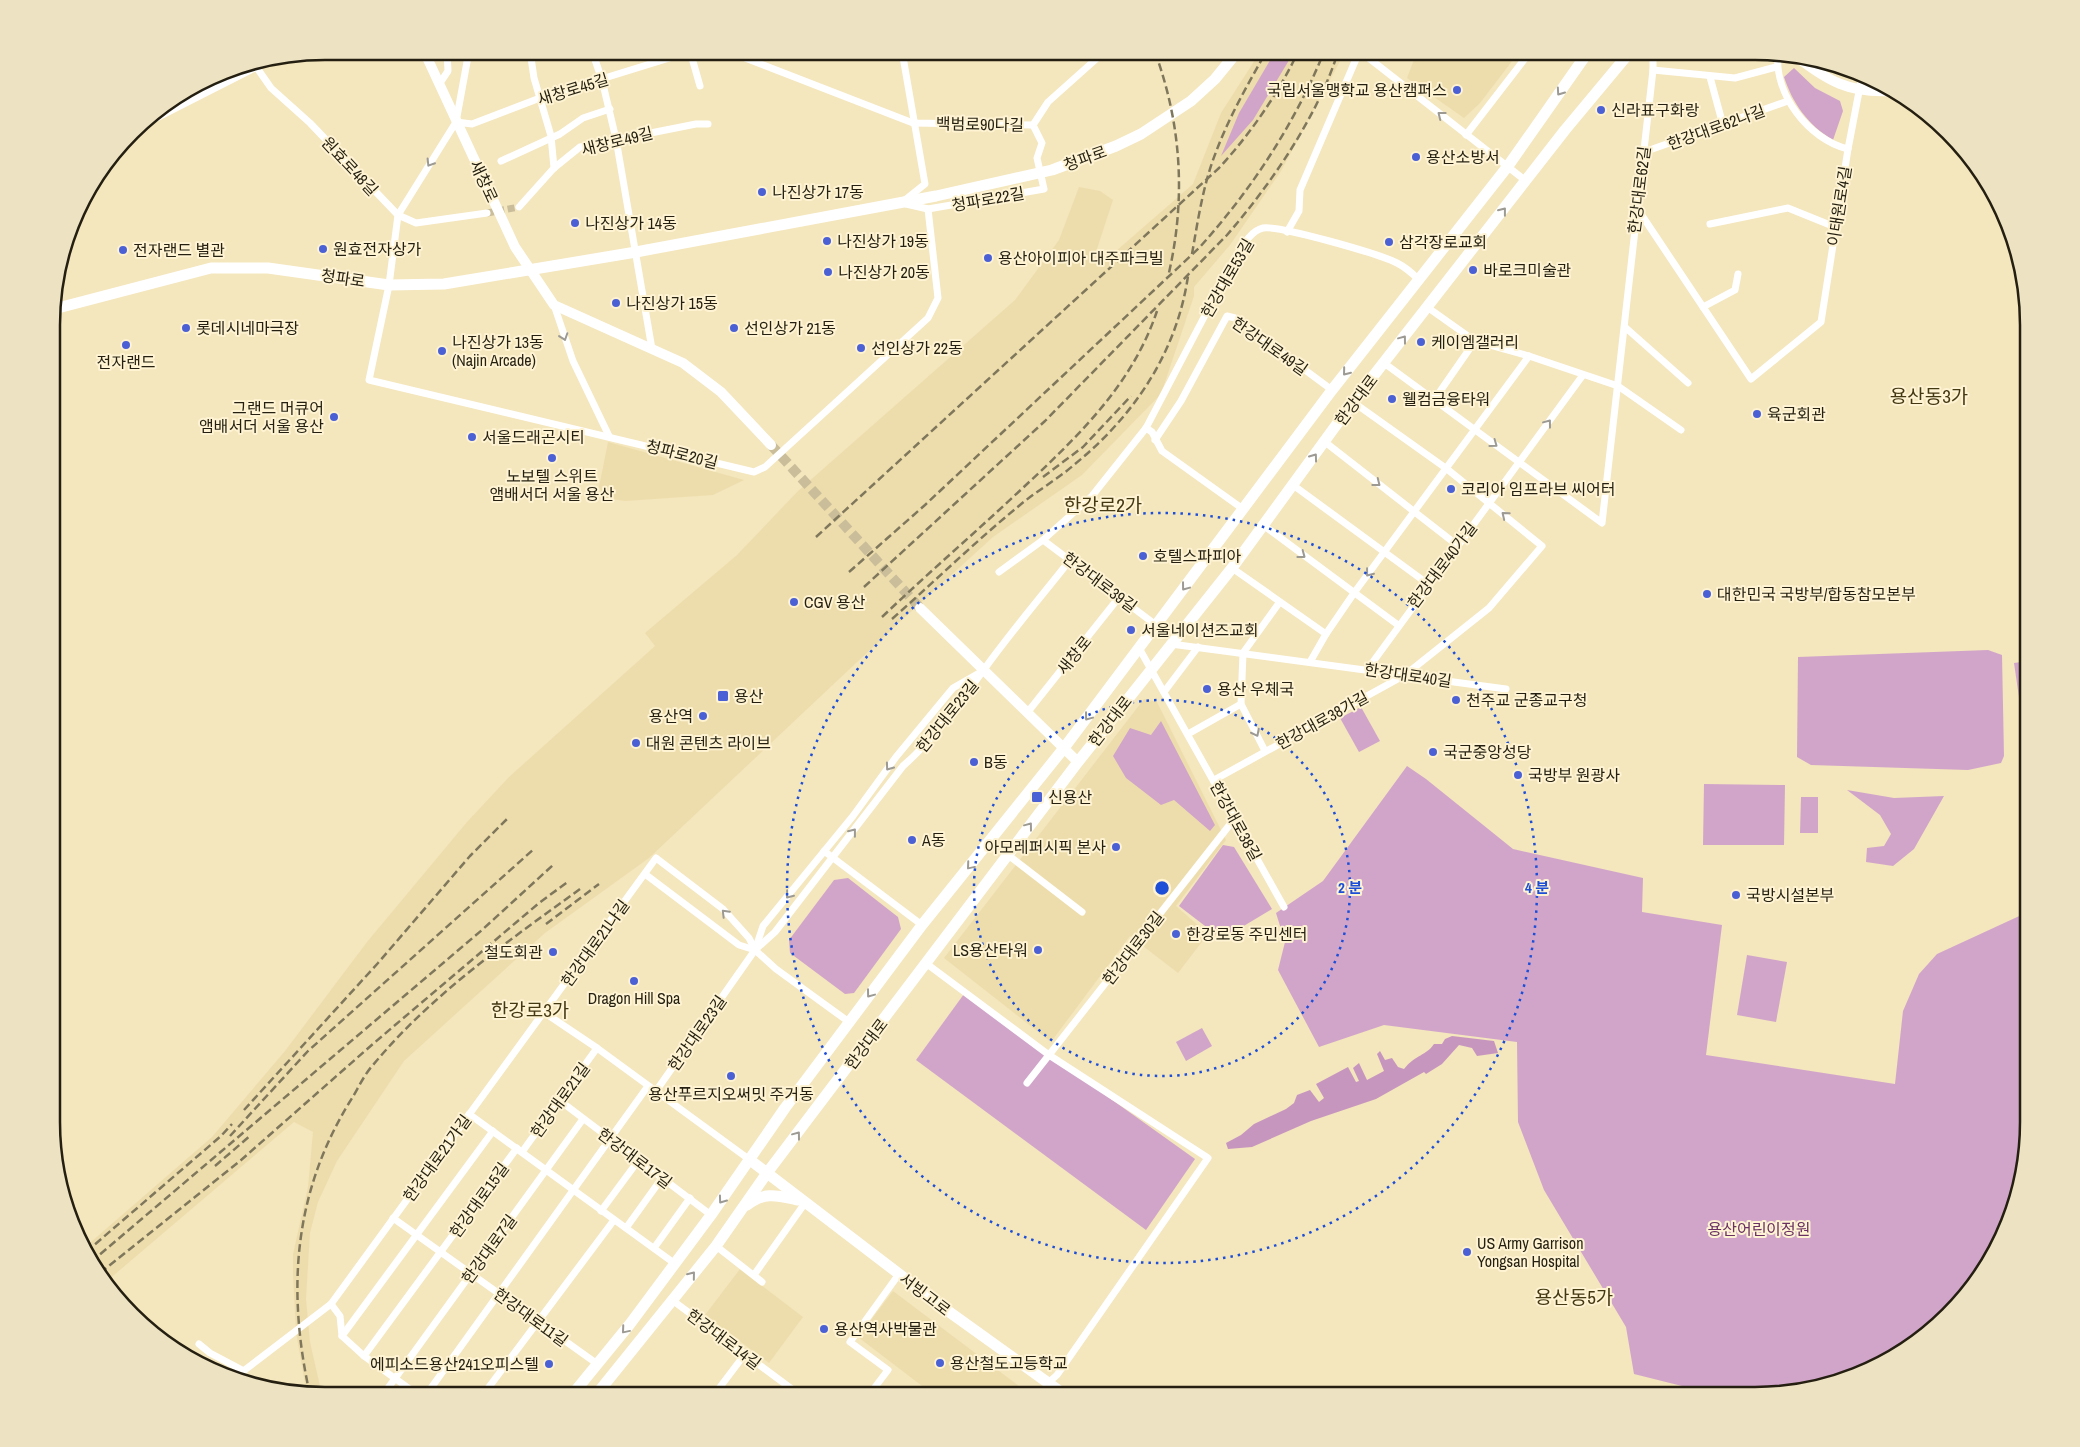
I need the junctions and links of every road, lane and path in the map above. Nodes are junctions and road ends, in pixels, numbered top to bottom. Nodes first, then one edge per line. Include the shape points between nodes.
1 (428, 60) edge
2 (447, 60) edge
3 (467, 60) edge
4 (532, 60) edge
5 (595, 60) edge
6 (663, 60) edge
7 (693, 60) edge
8 (750, 60) edge
9 (903, 60) edge
10 (1095, 60) edge
11 (1230, 60) edge
12 (1357, 60) edge
13 (1370, 60) edge
14 (1524, 60) edge
15 (1580, 60) edge
16 (1623, 60) edge
17 (1653, 60) edge
18 (1777, 61) edge
19 (1809, 66) edge
20 (1776, 67) junction
21 (258, 69) edge
22 (1653, 70) junction
23 (1710, 77) junction
24 (231, 78) edge
25 (602, 80) junction
26 (1861, 82) edge
27 (440, 83) junction
28 (700, 86) dead end
29 (1859, 90) junction
30 (1878, 91) edge
31 (540, 98) junction
32 (1788, 101) junction
33 (184, 102) edge
34 (610, 109) junction
35 (456, 122) junction
36 (913, 123) junction
37 (708, 124) dead end
38 (1033, 125) junction
39 (1723, 125) junction
40 (1466, 135) junction
41 (551, 136) junction
42 (616, 140) junction
43 (1848, 149) junction
44 (1644, 152) junction
45 (501, 161) dead end
46 (1508, 166) junction
47 (554, 168) junction
48 (1526, 182) junction
49 (901, 203) junction
50 (519, 206) tunnel mouth
51 (1637, 208) junction
52 (928, 209) junction
53 (487, 214) tunnel mouth
54 (398, 215) junction
55 (1710, 224) dead end
56 (1835, 227) junction
57 (1288, 232) junction
58 (636, 252) junction
59 (530, 269) junction
60 (1738, 274) dead end
61 (1418, 279) junction
62 (389, 285) junction
63 (554, 305) junction
64 (61, 307) edge
65 (1427, 307) junction
66 (1703, 308) junction
67 (1626, 328) junction
68 (1474, 341) junction
69 (652, 349) junction
70 (1529, 356) junction
71 (1384, 363) junction
72 (1583, 375) junction
73 (1688, 383) dead end
74 (1618, 386) junction
75 (1332, 390) junction
76 (1434, 400) junction
77 (1353, 402) junction
78 (1146, 428) junction
79 (1476, 430) junction
80 (1681, 430) dead end
81 (609, 436) junction
82 (1155, 440) junction
83 (1325, 442) junction
84 (770, 445) tunnel mouth
85 (1519, 462) junction
86 (1447, 469) junction
87 (1292, 485) junction
88 (1489, 502) junction
89 (1243, 509) junction
90 (1414, 512) junction
91 (1263, 526) junction
92 (1043, 540) junction
93 (1457, 545) junction
94 (1385, 553) junction
95 (1070, 560) junction
96 (1232, 568) junction
97 (998, 572) dead end
98 (1428, 584) junction
99 (1354, 593) junction
100 (1120, 596) junction
101 (1279, 603) junction
102 (920, 608) tunnel mouth
103 (1156, 625) junction
104 (1398, 625) junction
105 (1326, 634) junction
106 (1171, 644) junction
107 (1198, 647) junction
108 (1139, 648) junction
109 (1243, 653) junction
110 (1310, 662) junction
111 (1151, 668) junction
112 (983, 670) junction
113 (1367, 670) junction
114 (1405, 675) junction
115 (1506, 690) dead end
116 (1164, 692) junction
117 (1241, 704) junction
118 (1027, 713) junction
119 (1188, 734) junction
120 (1064, 748) junction
121 (1265, 751) junction
122 (1078, 762) junction
123 (1214, 780) junction
124 (1235, 818) junction
125 (824, 851) junction
126 (1008, 855) junction
127 (833, 858) junction
128 (645, 874) junction
129 (1284, 907) dead end
130 (1082, 912) dead end
131 (922, 924) junction
132 (755, 950) junction
133 (927, 964) junction
134 (544, 1013) junction
135 (849, 1022) junction
136 (597, 1048) junction
137 (1049, 1055) junction
138 (1027, 1083) dead end
139 (648, 1086) junction
140 (656, 1091) junction
141 (559, 1100) junction
142 (469, 1114) junction
143 (583, 1119) junction
144 (492, 1131) junction
145 (610, 1141) junction
146 (520, 1150) junction
147 (750, 1160) junction
148 (638, 1161) junction
149 (546, 1171) junction
150 (767, 1173) junction
151 (662, 1178) junction
152 (574, 1191) junction
153 (690, 1198) junction
154 (803, 1202) junction
155 (601, 1210) junction
156 (739, 1213) junction
157 (711, 1215) junction
158 (393, 1218) junction
159 (614, 1220) junction
160 (626, 1228) junction
161 (415, 1234) junction
162 (716, 1246) junction
163 (654, 1248) junction
164 (440, 1252) junction
165 (674, 1263) junction
166 (471, 1274) junction
167 (899, 1274) junction
168 (754, 1275) junction
169 (762, 1282) dead end
170 (499, 1294) junction
171 (672, 1300) junction
172 (331, 1304) junction
173 (538, 1322) junction
174 (342, 1336) junction
175 (199, 1344) dead end
176 (745, 1354) junction
177 (364, 1356) junction
178 (596, 1364) junction
179 (244, 1371) junction
180 (241, 1373) edge
181 (396, 1379) junction
182 (1048, 1383) junction
183 (390, 1387) edge
184 (407, 1387) edge
185 (432, 1387) edge
186 (489, 1387) edge
187 (578, 1387) edge
188 (602, 1387) edge
189 (720, 1387) edge
190 (786, 1387) edge
191 (875, 1387) edge
192 (1053, 1387) edge

1 - 27 main road, 새창로
2 - 27 street via 448,70
3 - 35 street
4 - 31 street
5 - 25 street
6 - 25 street, 새창로45길
7 - 28 street
8 - 36 street
9 - 36 street, 청파로
10 - 38 street, 백범로90다길 via 1048,102
11 - 49 main road, 청파로 via 1191,101 1150,129 1116,146 1052,170
12 - 57 street via 1300,190 1299,211
40 -> 13 street
14 - 40 street
15 -> 46 main road, 한강대로
16 - 48 main road, 한강대로
17 - 22 street, 한강대로62길
18 - 20 street
19 - 29 main road via 1827,79
20 - 23 street via 1735,78
20 - 32 street
21 - 54 street, 원효로48길 via 271,88 310,123
22 - 23 street
22 - 44 street, 한강대로62길
23 - 39 street
24 - 33 main road
25 - 31 street, 새창로45길
25 - 34 street
26 - 29 street, 이태원로4길
27 - 35 main road, 새창로
29 - 30 main road
29 - 43 street, 이태원로4길
31 - 35 street, 새창로45길 via 472,124
31 - 41 street
32 - 39 street, 한강대로62나길
32 - 43 street via 1814,132 1833,145
34 - 41 street, 새창로 via 583,118 560,134
34 - 42 street
35 -> 54 street
35 - 59 main road, 새창로 via 515,247
36 - 38 street, 백범로90다길
36 - 49 street, 청파로 via 925,184
37 - 42 street, 새창로49길
38 - 52 street, 청파로22길 via 1042,143 1037,158 1044,189
39 - 44 street, 한강대로62나길
40 - 46 street
41 - 45 street, 새창로
41 - 47 street
42 - 47 street, 새창로49길 via 580,147
42 - 58 street
43 - 56 street, 이태원로4길
44 - 51 street, 한강대로62길
46 - 48 street
46 - 61 main road, 한강대로
47 - 50 street, 새창로49길
65 -> 48 main road, 한강대로
49 - 52 street, 청파로22길
49 - 58 main road, 청파로
51 - 66 street
51 - 67 street, 한강대로62길
52 - 81 street, 청파로20길 via 938,298 928,318 764,467 754,472
53 - 54 street via 416,223
54 - 62 street
55 - 56 street via 1788,208
56 - 66 street, 이태원로4길 via 1821,322 1751,379
57 - 61 street, 한강대로53길 via 1317,237 1391,260
57 - 78 street, 한강대로53길 via 1264,228 1253,232 1235,258
58 - 59 main road, 청파로
58 - 69 street
59 - 62 main road, 청파로 via 444,284
59 - 63 main road, 새창로
60 - 66 street via 1735,290
61 -> 75 main road, 한강대로
62 - 64 main road, 청파로 via 268,268 211,268
62 - 81 street, 청파로20길 via 369,380
63 - 69 main road
63 -> 81 street, 새창로 via 576,367
65 - 68 street
71 -> 65 main road, 한강대로
67 - 73 street
67 - 74 street, 한강대로62길
68 - 70 street
68 - 76 street
69 - 84 main road via 683,363 704,378
70 - 72 street
70 - 79 street
71 - 76 street
71 - 77 main road, 한강대로
72 - 74 street
85 -> 72 street, 한강대로40가길
74 - 80 street
74 - 85 street, 한강대로62길 via 1602,523
75 - 82 street, 한강대로49길 via 1235,318 1227,316 1181,401
75 - 89 main road, 한강대로
76 - 79 street
77 - 83 main road, 한강대로
77 - 86 street
78 - 82 street
78 - 92 street, 한강대로39길 via 1092,496
79 -> 85 street
79 - 86 street
82 - 89 street via 1162,451
87 -> 83 main road, 한강대로
83 -> 90 street
85 - 88 street, 한강대로40가길
86 - 88 street
86 - 90 street
87 - 91 main road, 한강대로
87 - 94 street
88 - 93 street, 한강대로40가길
114 -> 88 street, 한강대로38가길 via 1489,608 1542,546
89 -> 103 main road, 한강대로
90 - 93 street
90 - 94 street
91 - 96 main road, 한강대로
91 -> 99 street
92 - 95 street, 한강대로39길
92 - 97 street, 한강대로39길
93 - 98 street, 한강대로40가길
94 - 98 street
94 -> 99 street
95 - 100 street, 한강대로39길
95 - 112 street
96 - 101 street
96 - 106 main road, 한강대로
98 - 104 street, 한강대로40가길
99 - 104 street
99 - 105 street
100 - 103 street, 한강대로39길
100 - 118 street, 새창로
101 - 105 street
101 - 109 street
102 - 112 main road
103 - 108 main road, 한강대로
104 - 113 street, 한강대로40가길
105 - 110 street
106 - 107 street, 한강대로40길
106 - 111 main road, 한강대로
107 - 109 street, 한강대로40길
107 - 116 street
108 - 111 street, 한강대로38길
108 -> 120 main road, 한강대로
109 - 110 street, 한강대로40길
109 - 117 street, 한강대로38가길
110 - 113 street, 한강대로40길
111 - 116 street, 한강대로38길
111 - 122 main road, 한강대로
112 - 118 main road
112 -> 125 street, 한강대로23길 via 953,688
127 -> 112 street, 한강대로23길 via 902,766 925,746 962,702
113 - 114 street, 한강대로40길
114 - 115 street, 한강대로40길
114 - 121 street, 한강대로38가길
116 - 119 street, 한강대로38길
117 - 119 street
117 -> 121 street, 한강대로38가길
118 - 120 main road
119 - 123 street, 한강대로38길
120 - 122 main road
120 -> 131 main road, 한강대로
121 - 123 street, 한강대로38가길
126 -> 122 main road, 한강대로
123 - 124 street, 한강대로38길
124 - 129 street, 한강대로38길
124 - 137 street, 한강대로30길
125 - 127 street
125 -> 132 street, 한강대로23길 via 763,926
126 - 130 street
126 - 133 main road, 한강대로
127 - 131 street
127 - 132 street, 한강대로23길 via 775,932
128 - 132 street via 739,945
132 -> 128 street, 한강대로21나길 via 749,938 723,909 656,858
128 - 134 street, 한강대로21나길
131 -> 135 main road, 한강대로
132 - 135 street
132 - 140 street, 한강대로23길
133 - 137 street
150 -> 133 main road, 한강대로
134 - 136 street, 한강대로21길
134 - 142 street, 한강대로21가길
135 - 147 main road, 한강대로
136 - 139 street, 한강대로21길
136 - 141 street, 한강대로21길
137 - 138 street, 한강대로30길
137 - 182 street via 1208,1158 1057,1375
139 - 140 street, 한강대로21길
139 - 145 street
140 - 147 street, 한강대로21길
141 - 143 street, 한강대로17길
141 - 146 street, 한강대로21길
142 - 144 street, 한강대로15길
142 - 158 street, 한강대로21가길
143 - 145 street, 한강대로17길
143 - 149 street, 한강대로7길
144 - 146 street, 한강대로15길
144 - 161 street
145 - 148 street, 한강대로17길
145 - 152 street
146 - 149 street, 한강대로15길
146 - 164 street, 한강대로15길
147 - 150 main road, 서빙고로
147 -> 157 main road, 한강대로
148 - 151 street, 한강대로17길
148 - 155 street
149 - 152 street, 한강대로15길
149 - 166 street, 한강대로7길
150 - 154 main road, 서빙고로
150 - 156 main road, 한강대로
151 - 153 street, 한강대로17길
151 - 160 street
152 - 155 street, 한강대로15길
152 - 170 street
153 - 157 street, 한강대로17길
153 - 163 street
154 - 156 main road via 770,1194 754,1200
154 - 167 main road, 서빙고로
154 - 168 street
155 - 159 street, 한강대로15길
156 - 162 main road, 한강대로
157 - 165 main road, 한강대로
158 - 161 street, 한강대로11길
158 - 172 street, 한강대로21가길
159 - 160 street, 한강대로15길
159 - 173 street
160 - 163 street, 한강대로15길
161 - 164 street, 한강대로11길
161 - 174 street
162 - 168 street
171 -> 162 main road, 한강대로
163 - 165 street, 한강대로15길
164 - 166 street, 한강대로11길
164 - 177 street
165 -> 178 main road, 한강대로
166 - 170 street, 한강대로11길
166 - 181 street, 한강대로7길
167 - 182 main road, 서빙고로
167 - 191 street via 850,1342 888,1370
168 - 169 street
170 - 173 street, 한강대로11길
170 - 185 street
171 - 176 street, 한강대로14길
171 - 188 main road, 한강대로
172 - 174 street via 340,1316
172 - 179 street, 한강대로21가길
173 - 178 street, 한강대로11길
173 - 186 street
174 - 177 street
175 - 179 street
176 - 189 street
176 - 190 street, 한강대로14길
177 - 181 street
178 - 187 main road, 한강대로
179 - 180 street, 한강대로21가길
181 - 183 street, 한강대로7길
181 - 184 street
182 - 192 main road, 서빙고로

